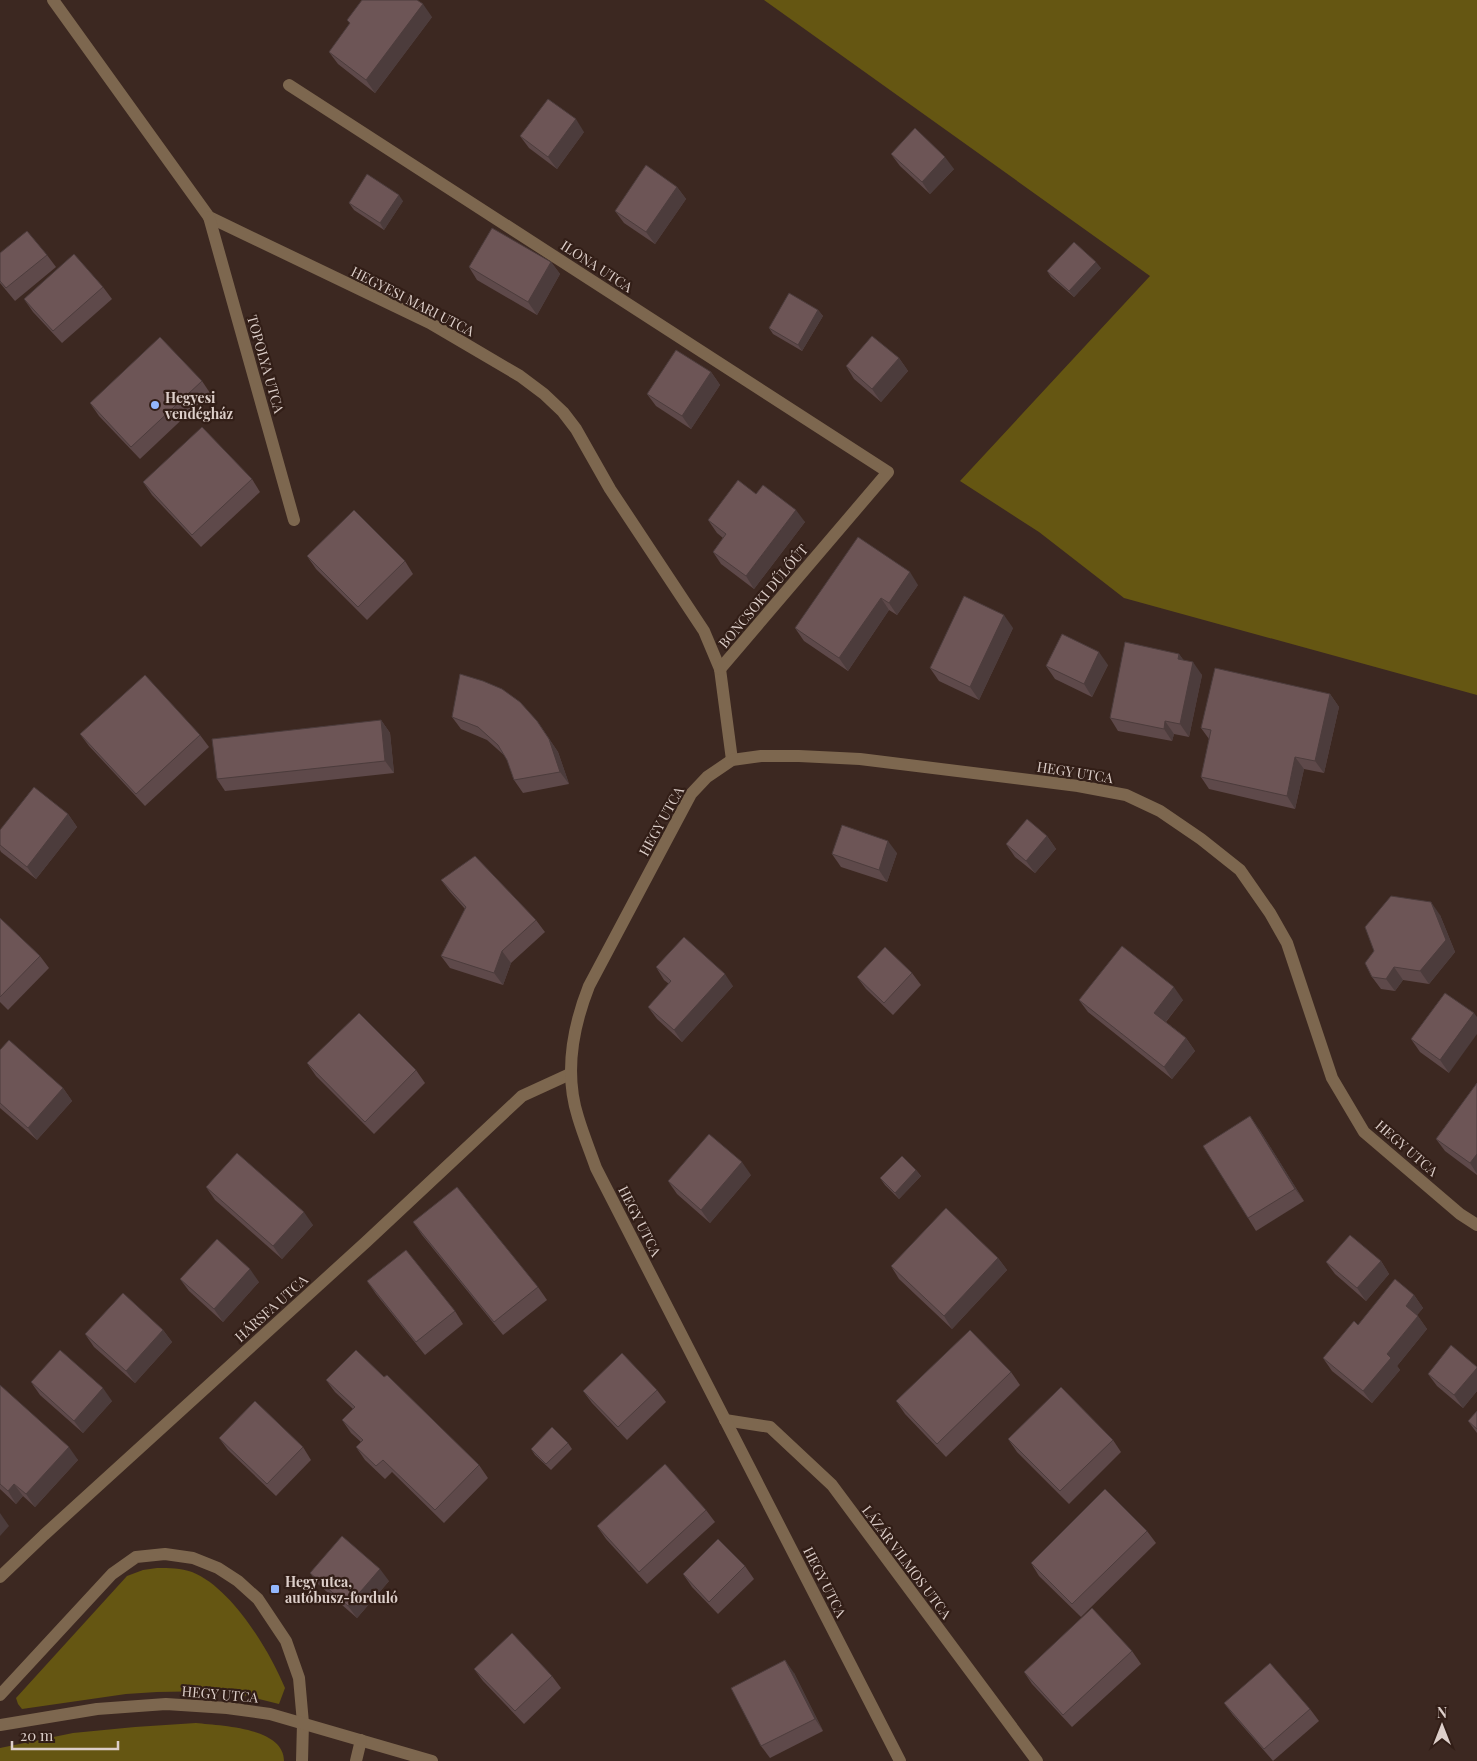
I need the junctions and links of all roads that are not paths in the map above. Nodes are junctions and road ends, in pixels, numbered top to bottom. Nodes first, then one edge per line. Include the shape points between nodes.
1 (53, 0) edge
2 (289, 86) dead end
3 (209, 217) junction
4 (888, 472) joint
5 (294, 520) dead end
6 (720, 669) junction
7 (732, 760) junction
8 (570, 1074) junction
9 (1477, 1225) edge
10 (725, 1420) junction
11 (0, 1577) edge
12 (0, 1695) edge
13 (304, 1723) junction
14 (0, 1725) edge
15 (361, 1740) junction
16 (302, 1761) edge
17 (356, 1761) edge
18 (432, 1761) edge
19 (900, 1761) edge
20 (1037, 1761) edge

1 - 3 street, HEGYESI MARI UTCA
2 - 4 street, ILONA UTCA
3 - 5 street, TOPOLYA UTCA
3 - 6 street, HEGYESI MARI UTCA via 430,323 520,376 544,394 576,429 610,489 704,631
4 - 6 street, BONCSOKI DŰLŐÚT
6 - 7 street, BONCSOKI DŰLŐÚT
7 - 8 street, HEGY UTCA via 707,777 691,794 589,986 574,1034
7 - 9 street, HEGY UTCA via 761,756 860,758 1078,786 1126,795 1160,811 1240,870 1270,913 1288,943 1332,1078 1364,1132
8 - 10 street, HEGY UTCA via 577,1115 596,1168
8 - 11 street, HÁRSFA UTCA via 522,1096
10 - 19 street, HEGY UTCA
10 - 20 street, LÁZÁR VILMOS UTCA via 770,1427 832,1485
12 - 13 street via 112,1574 136,1557 165,1554 193,1558 218,1568 238,1580 258,1599 286,1641 300,1678
13 - 14 street, HEGY UTCA via 227,1708 166,1704 97,1710
13 - 15 street, HEGY UTCA
13 - 16 street
15 - 17 street
15 - 18 street, HEGY UTCA

